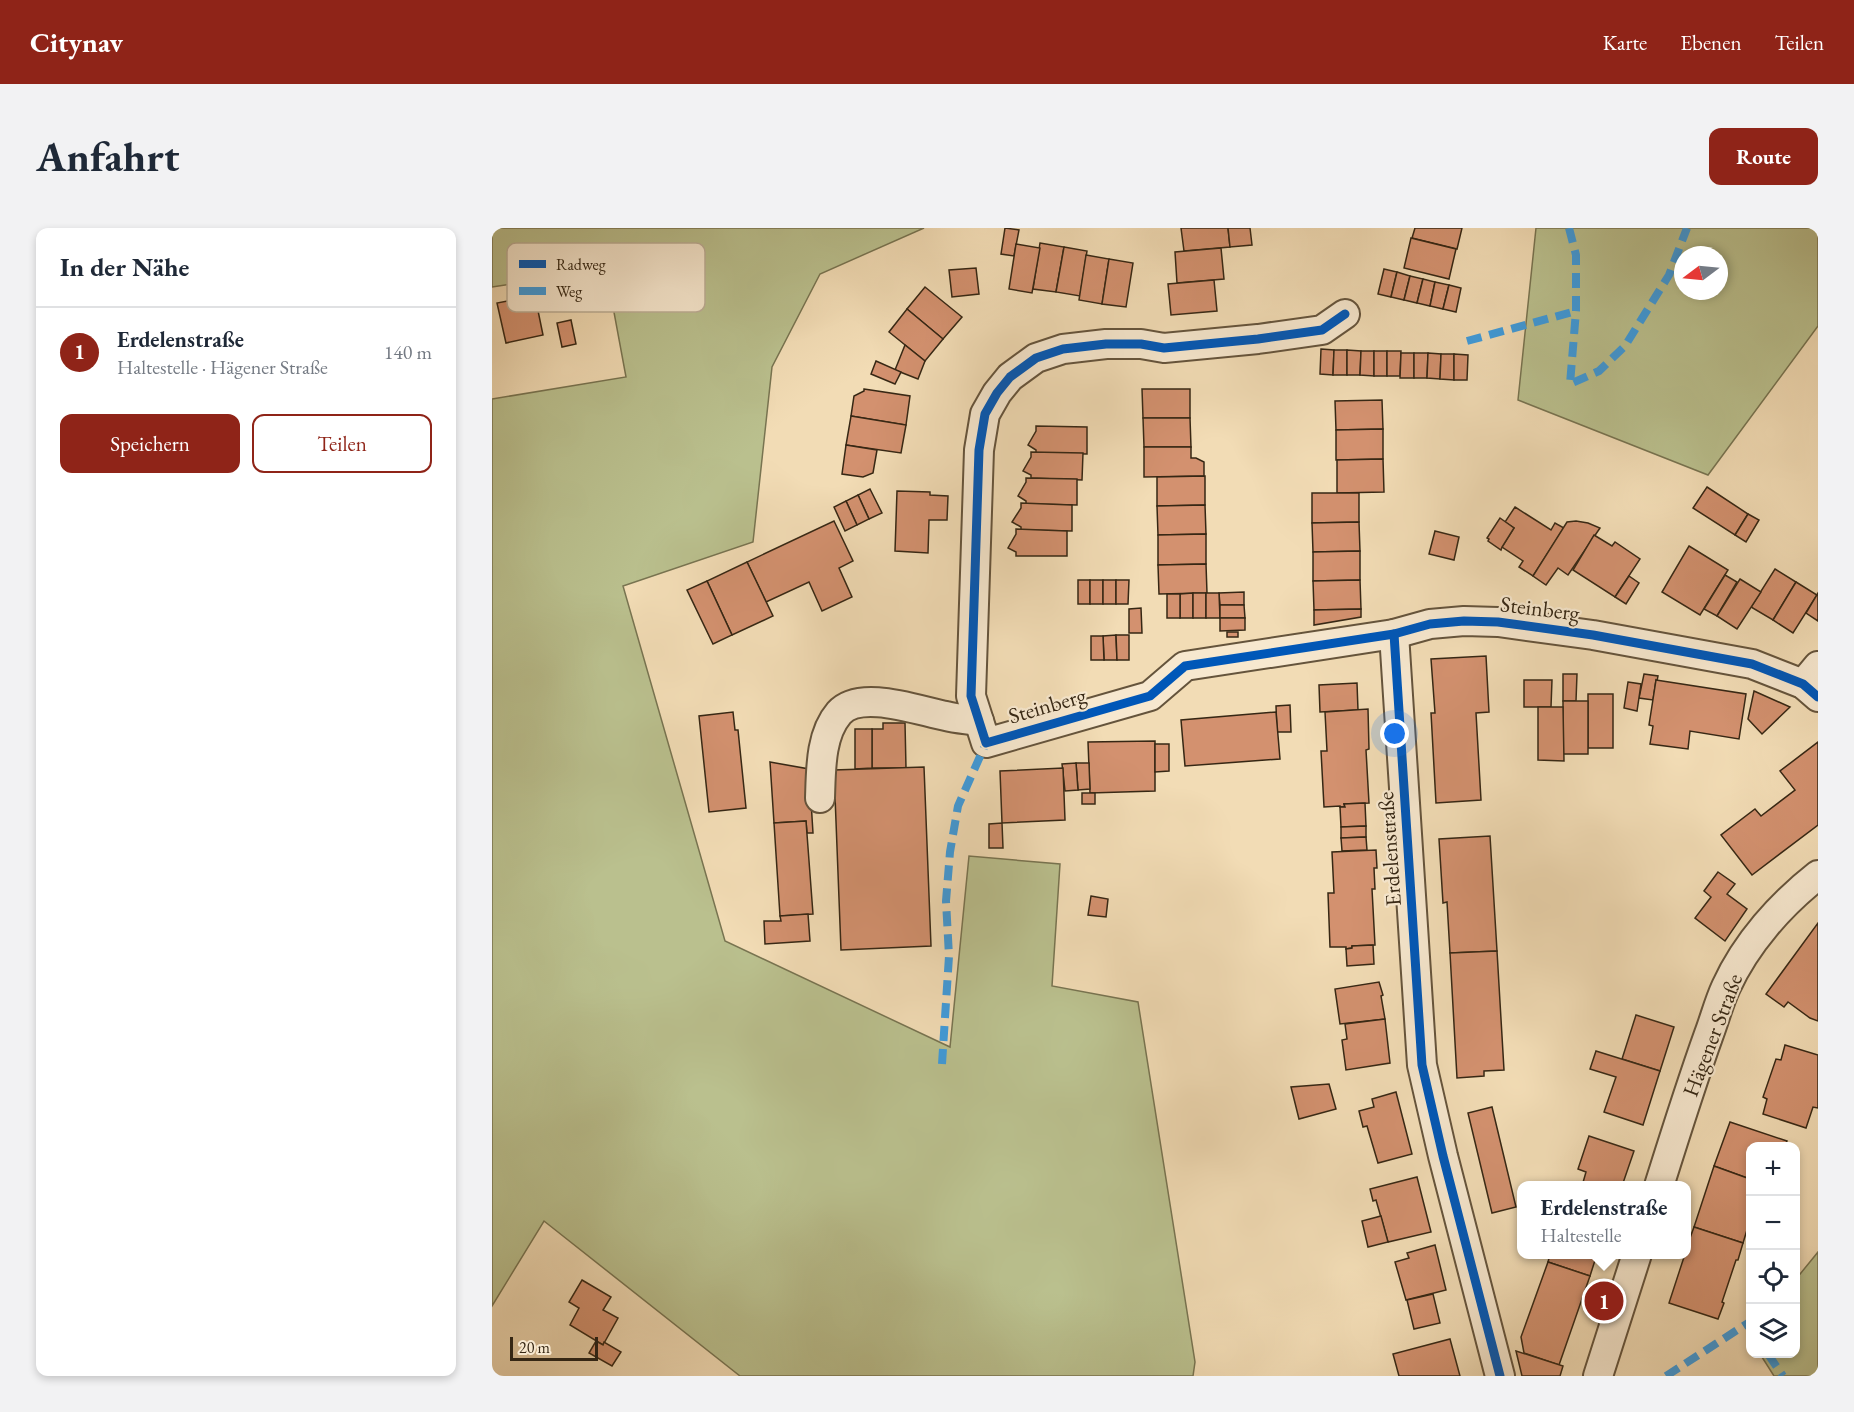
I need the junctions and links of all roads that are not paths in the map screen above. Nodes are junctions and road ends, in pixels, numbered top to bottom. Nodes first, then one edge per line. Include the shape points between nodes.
1 (1345, 314) dead end
2 (1394, 634) junction
3 (1813, 682) edge
4 (979, 721) junction
5 (820, 798) dead end
6 (1818, 875) edge
7 (1660, 1181) edge
8 (1635, 1259) edge
9 (1500, 1376) edge
10 (1598, 1376) edge

1 - 4 street, Steinberg via 1322,330 1258,339 1164,348 1106,344 1063,349 1036,358 1010,377 985,414 979,450 971,696
2 - 3 street, Steinberg via 1430,624 1498,622 1752,664
2 - 4 street, Steinberg via 1185,666 1150,696 986,743
2 - 9 street, Erdelenstraße via 1422,1065
4 - 5 street via 875,702 855,703 839,712 829,731 822,759
6 - 7 street, Hägener Straße via 1777,912 1749,947 1726,986
8 - 10 street

